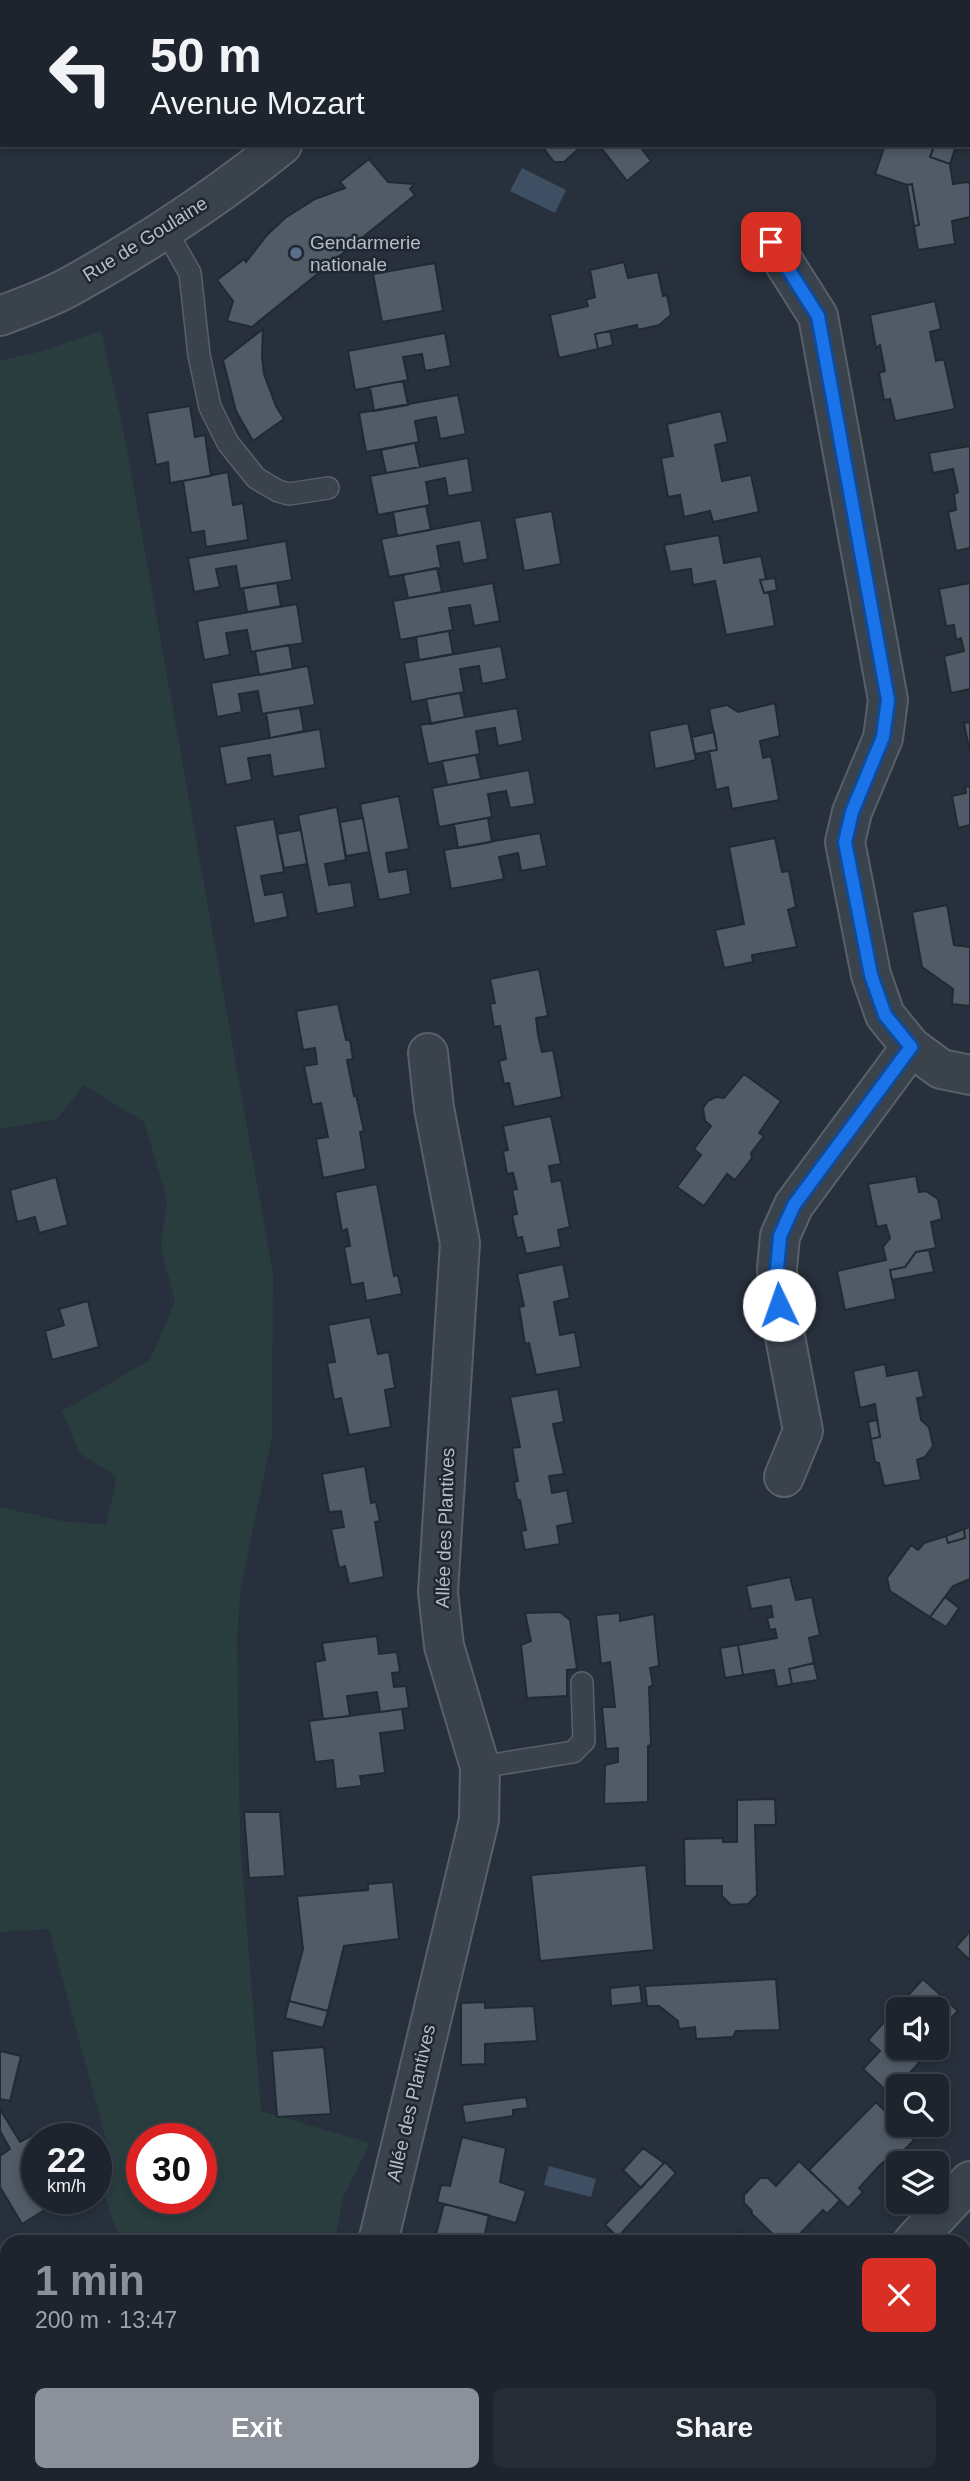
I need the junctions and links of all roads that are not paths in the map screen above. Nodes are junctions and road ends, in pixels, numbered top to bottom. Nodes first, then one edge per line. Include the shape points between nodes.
1 (280, 147) edge
2 (164, 229) junction
3 (771, 242) dead end
4 (0, 316) edge
5 (328, 488) dead end
6 (911, 1047) junction
7 (428, 1053) dead end
8 (970, 1075) edge
9 (784, 1477) dead end
10 (582, 1683) dead end
11 (480, 1767) junction
12 (970, 2181) edge
13 (380, 2235) edge
14 (920, 2235) edge

1 - 2 street, Rue de Goulaine
2 - 4 street, Rue de Goulaine via 66,288
2 - 5 lane via 190,273 210,407 228,443 256,478 278,491 289,494
3 - 6 street via 818,316 888,700 883,737 852,812 845,842 871,975 885,1015
6 - 8 street via 942,1069
6 - 9 street via 794,1205 780,1236 779,1305 803,1432
7 - 11 street, Allée des Plantives via 460,1243 438,1592 444,1646
10 - 11 lane via 584,1741 573,1752
11 - 13 street, Allée des Plantives via 479,1820
12 - 14 street

